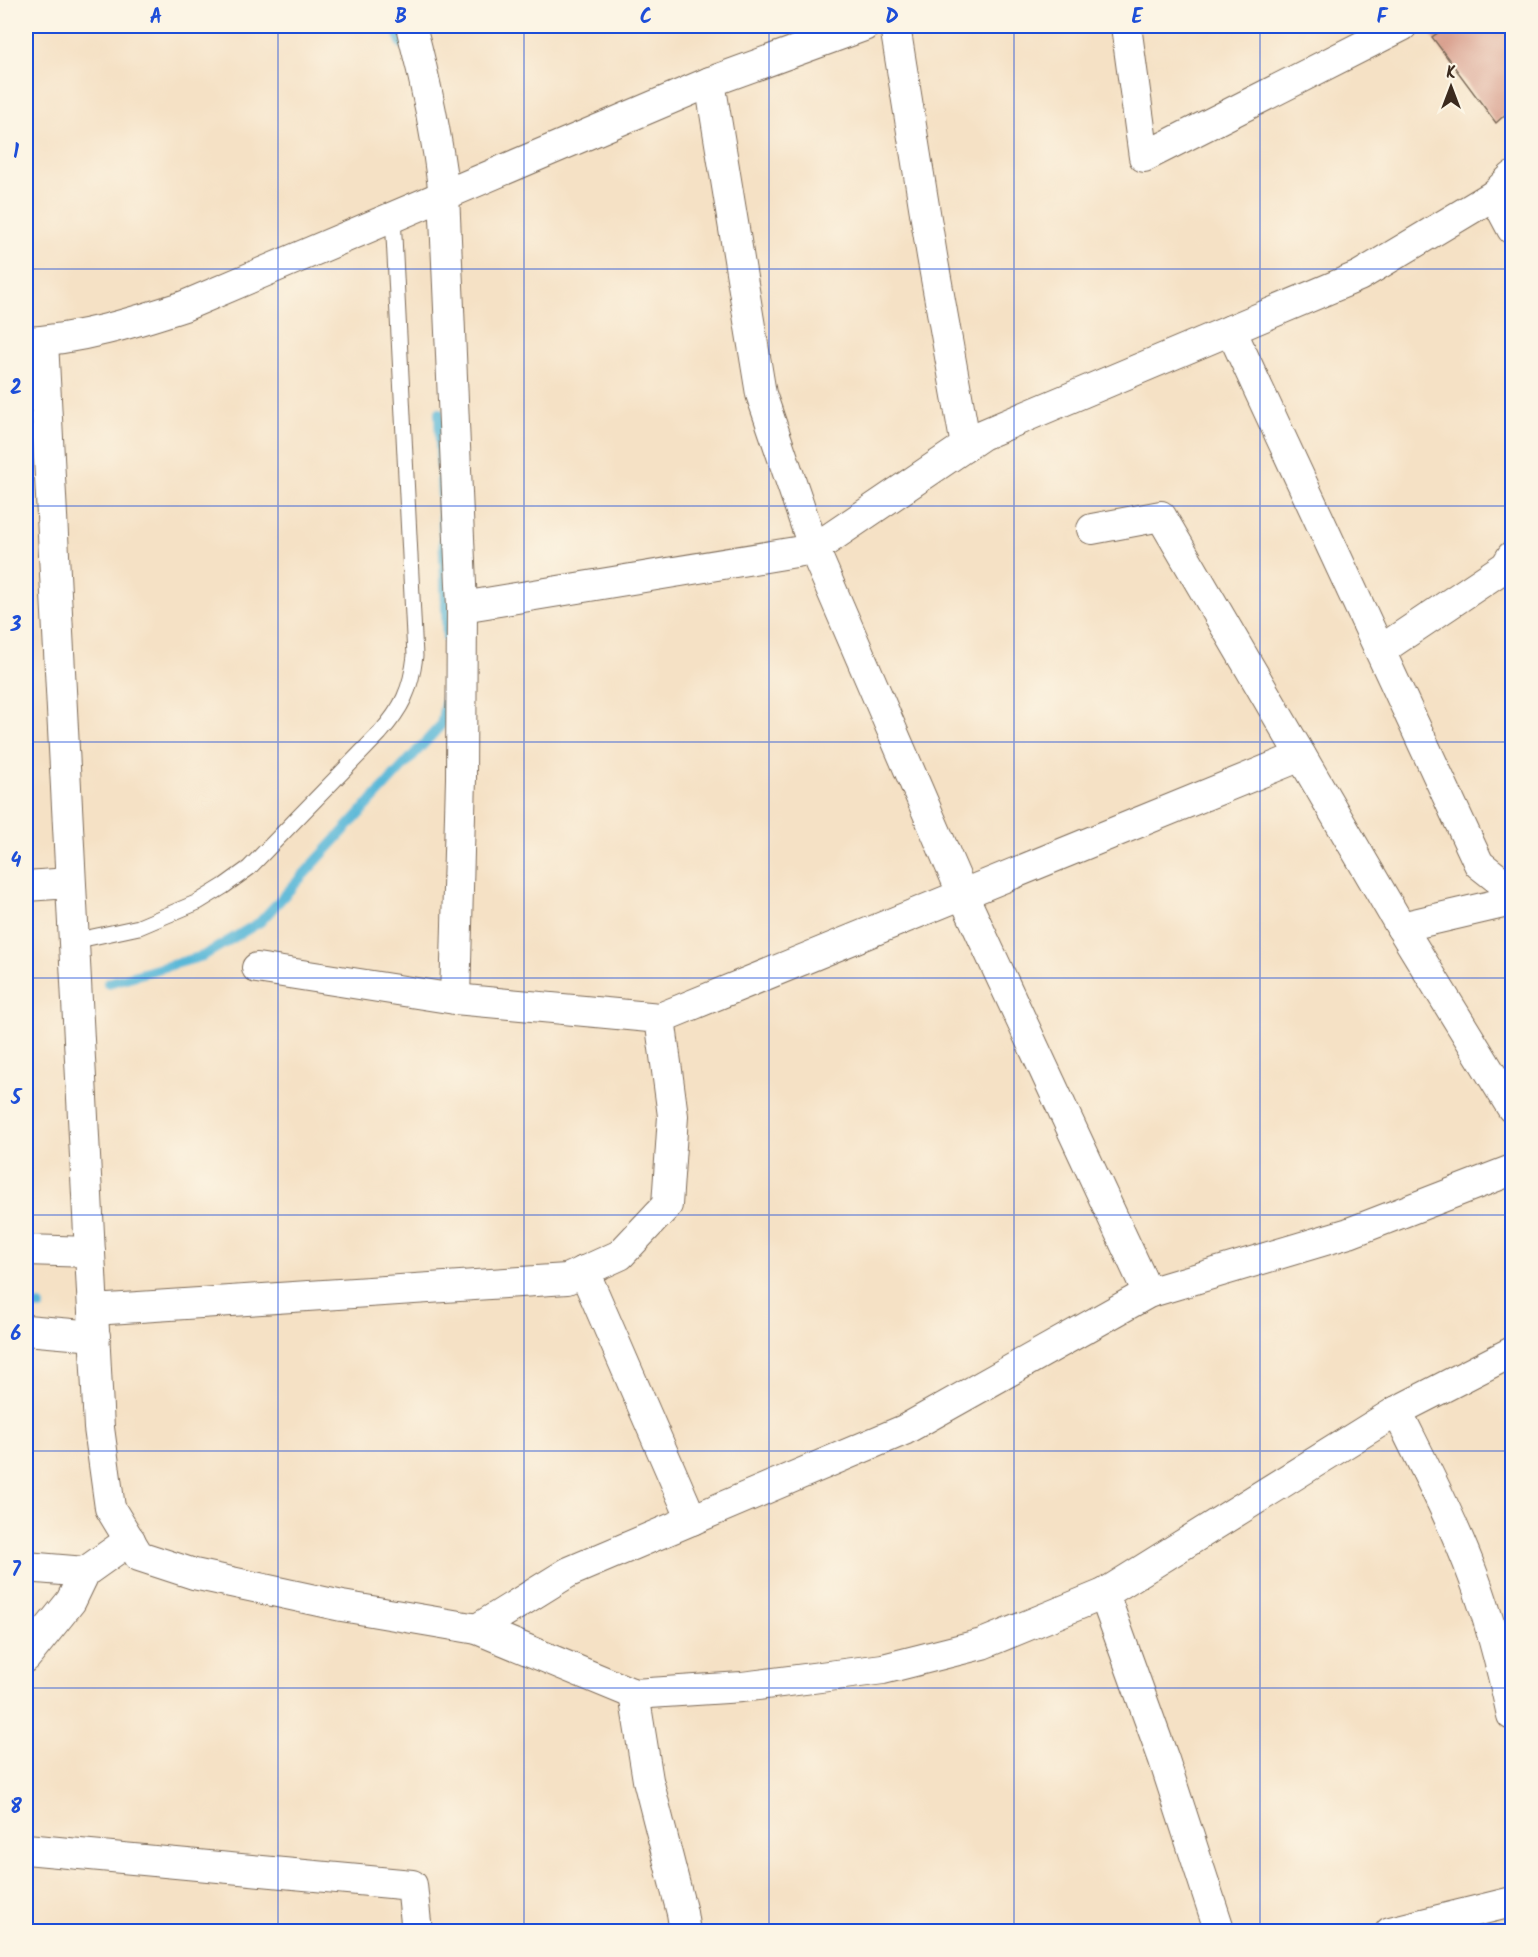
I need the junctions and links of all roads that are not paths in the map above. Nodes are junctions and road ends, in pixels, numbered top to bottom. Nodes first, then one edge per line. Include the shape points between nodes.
1 (411, 26) edge
2 (864, 26) edge
3 (895, 26) edge
4 (1126, 26) edge
5 (1402, 26) edge
6 (710, 81) junction
7 (1503, 186) edge
8 (444, 194) junction
9 (393, 216) junction
10 (1512, 229) edge
11 (1231, 330) junction
12 (34, 342) edge
13 (966, 446) junction
14 (1092, 529) dead end
15 (814, 549) junction
16 (1512, 556) edge
17 (462, 607) junction
18 (1381, 650) junction
19 (1301, 756) junction
20 (70, 883) junction
21 (26, 886) edge
22 (1512, 890) edge
23 (963, 895) junction
24 (1512, 900) edge
25 (1401, 927) junction
26 (74, 941) junction
27 (257, 968) dead end
28 (454, 999) junction
29 (660, 1018) junction
30 (1512, 1108) edge
31 (1512, 1170) edge
32 (26, 1250) edge
33 (90, 1252) junction
34 (584, 1271) junction
35 (1148, 1293) junction
36 (94, 1323) junction
37 (26, 1330) edge
38 (1512, 1352) edge
39 (1397, 1411) junction
40 (692, 1520) junction
41 (130, 1540) junction
42 (26, 1567) edge
43 (84, 1572) junction
44 (1104, 1594) junction
45 (477, 1629) junction
46 (26, 1657) edge
47 (634, 1694) junction
48 (1512, 1715) edge
49 (26, 1849) edge
50 (1512, 1902) edge
51 (417, 1932) edge
52 (685, 1932) edge
53 (1220, 1932) edge
54 (1390, 1932) edge

1 - 8 street via 428,90
2 - 6 street
3 - 13 street
4 - 5 street via 1144,157
6 - 8 street
6 - 15 street via 761,394
7 - 10 street
7 - 11 street via 1359,276
8 - 9 street
8 - 17 street
9 - 12 street via 184,306 118,327
9 - 26 lane via 415,656 407,694 380,734 249,868 207,897 169,915 139,927
11 - 13 street via 982,435
11 - 18 street
12 - 20 street
13 - 15 street
14 - 19 street via 1161,516
15 - 17 street
15 - 23 street
16 - 18 street via 1506,566
17 - 28 street
18 - 22 street via 1479,864
19 - 23 street
19 - 25 street
20 - 21 street
20 - 26 street
23 - 29 street
23 - 35 street
24 - 25 street
25 - 30 street
26 - 33 street
27 - 28 street
28 - 29 street
29 - 34 street via 673,1116 667,1204 620,1256
31 - 35 street via 1348,1233
32 - 33 street
33 - 36 street
34 - 36 street via 567,1279
34 - 40 street
35 - 40 street via 904,1430
36 - 37 street
36 - 41 street via 99,1428 110,1508
38 - 39 street
39 - 44 street
39 - 48 street via 1474,1577 1500,1658
40 - 45 street via 569,1572
41 - 43 street
41 - 45 street via 140,1556 194,1574 342,1606
42 - 43 street
43 - 46 street via 71,1601
44 - 47 street via 982,1644 883,1669 742,1688
44 - 53 street
45 - 47 street
47 - 52 street via 648,1780
49 - 51 street via 412,1885
50 - 54 street

